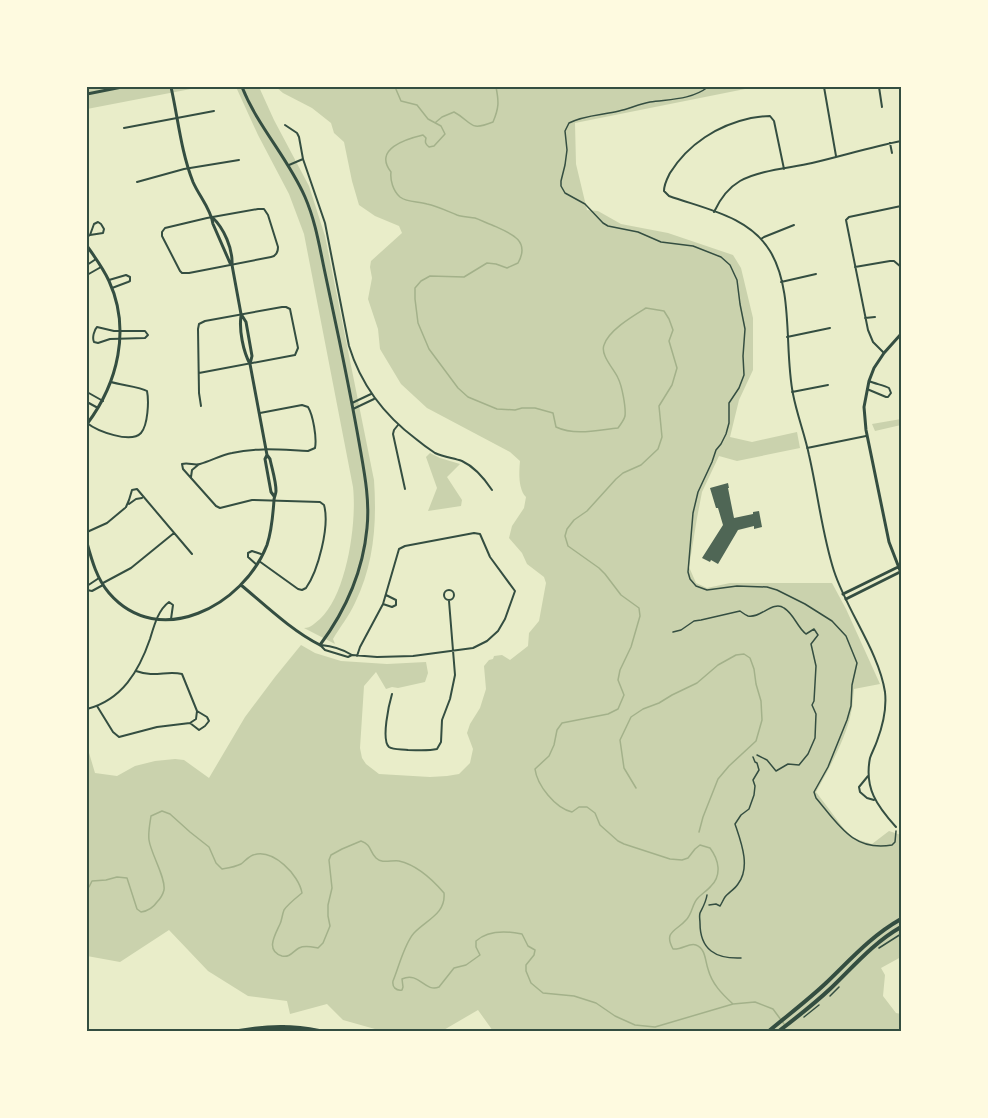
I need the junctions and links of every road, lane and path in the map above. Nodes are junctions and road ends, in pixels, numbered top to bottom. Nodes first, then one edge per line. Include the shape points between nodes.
1 (122, 87) edge
2 (171, 87) edge
3 (242, 87) edge
4 (708, 87) edge
5 (824, 87) edge
6 (879, 87) edge
7 (87, 94) edge
8 (882, 107) dead end
9 (214, 111) dead end
10 (177, 118) junction
11 (285, 125) dead end
12 (124, 128) dead end
13 (901, 141) edge
14 (890, 143) junction
15 (892, 153) dead end
16 (836, 156) junction
17 (303, 159) junction
18 (239, 160) dead end
19 (289, 165) junction
20 (189, 168) junction
21 (784, 169) junction
22 (137, 182) dead end
23 (901, 206) edge
24 (714, 212) junction
25 (212, 217) junction
26 (794, 225) dead end
27 (88, 236) edge
28 (761, 239) junction
29 (87, 246) edge
30 (96, 259) junction
31 (87, 265) edge
32 (232, 265) junction
33 (101, 267) junction
34 (855, 267) junction
35 (901, 267) edge
36 (816, 274) dead end
37 (87, 275) edge
38 (109, 280) junction
39 (781, 282) junction
40 (112, 288) junction
41 (242, 314) junction
42 (875, 317) dead end
43 (865, 318) junction
44 (830, 328) dead end
45 (120, 332) junction
46 (901, 334) edge
47 (787, 337) junction
48 (120, 339) junction
49 (884, 353) junction
50 (250, 364) junction
51 (199, 373) junction
52 (869, 381) junction
53 (111, 382) junction
54 (828, 385) dead end
55 (867, 389) junction
56 (87, 392) edge
57 (792, 392) junction
58 (371, 394) junction
59 (374, 399) junction
60 (103, 401) junction
61 (87, 402) edge
62 (352, 403) junction
63 (201, 406) dead end
64 (98, 408) junction
65 (353, 409) junction
66 (260, 413) junction
67 (87, 424) edge
68 (398, 425) junction
69 (867, 436) junction
70 (807, 448) junction
71 (266, 450) junction
72 (198, 465) junction
73 (192, 479) junction
74 (405, 489) dead end
75 (492, 490) dead end
76 (274, 498) junction
77 (145, 499) junction
78 (126, 507) junction
79 (87, 532) edge
80 (174, 533) junction
81 (87, 543) edge
82 (192, 554) dead end
83 (262, 555) junction
84 (258, 563) junction
85 (900, 570) edge
86 (99, 578) junction
87 (103, 584) junction
88 (242, 585) junction
89 (87, 588) edge
90 (843, 594) junction
91 (386, 595) junction
92 (846, 599) junction
93 (449, 602) dead end
94 (383, 604) junction
95 (157, 618) junction
96 (171, 619) junction
97 (673, 632) dead end
98 (320, 645) junction
99 (87, 646) edge
100 (87, 650) edge
101 (454, 652) junction
102 (357, 656) junction
103 (136, 671) junction
104 (392, 694) dead end
105 (97, 706) junction
106 (87, 709) edge
107 (197, 711) junction
108 (190, 723) junction
109 (757, 755) dead end
110 (753, 757) dead end
111 (868, 776) junction
112 (875, 800) junction
113 (896, 827) joint
114 (707, 895) dead end
115 (709, 905) dead end
116 (901, 919) edge
117 (901, 927) edge
118 (901, 934) edge
119 (876, 951) dead end
120 (741, 958) dead end
121 (841, 986) dead end
122 (830, 996) dead end
123 (824, 1001) dead end
124 (800, 1018) junction
125 (288, 1026) junction
126 (239, 1031) edge
127 (273, 1031) edge
128 (319, 1031) edge
129 (769, 1031) edge
130 (779, 1031) edge

1 - 7 street
2 - 10 street
3 - 19 street via 257,119
4 - 113 path via 682,98 648,102 571,122 565,131 567,150 561,186 608,226 661,242 693,246 724,259 734,270 746,329 744,375 729,403 726,434 698,492 693,513 690,579 707,590 737,586 777,590 832,621 846,636 857,663 851,706 814,792 846,834 865,845 892,845
5 - 16 street
6 - 8 street
9 - 10 street
10 - 12 street
10 - 20 street
11 - 17 street via 297,133
13 - 14 street
14 - 15 street
14 - 16 street
16 - 21 street
17 - 19 street
17 - 58 street via 328,235 350,350
18 - 20 street
19 - 62 street via 316,231
20 - 22 street
20 - 25 street
21 - 24 street via 742,180 727,191
21 - 24 street via 770,116 738,122 709,134 678,162 664,188 668,195
23 - 34 street via 847,219
24 - 28 street via 740,222
25 - 32 street via 225,237
25 - 32 street via 258,209 267,213 277,253
25 - 32 street via 168,226 163,237 182,273
26 - 28 street
27 - 27 street via 103,233 102,224 93,224
28 - 39 street via 776,261
29 - 30 street
30 - 31 street
30 - 33 street
32 - 41 street
33 - 37 street
33 - 38 street
34 - 35 street via 890,261
34 - 43 street
36 - 39 street
38 - 40 street
38 - 40 street via 130,277 130,281
39 - 47 street
40 - 45 street
41 - 50 street via 252,356
41 - 50 street via 289,308 297,346 297,352 291,356
41 - 51 street via 200,324
42 - 43 street
43 - 49 street via 871,339
44 - 47 street
45 - 48 street
45 - 48 street via 144,330 148,335
45 - 48 street via 98,327 93,338 97,344
46 - 49 street
47 - 57 street
48 - 53 street
49 - 52 street
50 - 51 street
50 - 66 street
51 - 63 street
52 - 55 street
52 - 55 street via 889,388 891,393 886,397
53 - 60 street
53 - 67 street via 147,391 142,431 138,436 123,436
54 - 57 street
55 - 69 street
56 - 60 street
57 - 70 street
58 - 59 street
58 - 62 street
59 - 65 street
59 - 68 street
60 - 64 street
61 - 64 street
62 - 65 street
64 - 67 street
65 - 98 street via 367,490 365,547 350,593
66 - 71 street
66 - 71 street via 308,407 314,432 316,445 308,451
68 - 74 street via 393,434
68 - 75 street via 433,452 467,464 485,478
69 - 70 street
69 - 85 street via 889,542
70 - 90 street via 828,548
71 - 72 street via 229,453
71 - 76 street via 276,491
72 - 73 street via 192,470
72 - 73 street via 182,464
73 - 76 street via 220,508
76 - 83 street via 271,532
76 - 84 street via 324,505 322,546 303,590
77 - 78 street via 136,499
77 - 78 street via 138,489 132,489
77 - 80 street
78 - 79 street via 107,523
80 - 82 street
80 - 87 street via 131,568
81 - 86 street
83 - 84 street
83 - 84 street via 248,553
84 - 88 street
85 - 90 street
85 - 92 street
86 - 87 street
86 - 89 street
87 - 89 street via 92,591
87 - 95 street via 128,609
88 - 96 street via 203,612
88 - 98 street
90 - 92 street
91 - 94 street
91 - 94 street via 396,604
91 - 101 street via 402,547 480,534 489,557 515,592 495,634 478,646
92 - 111 street via 878,668 885,695 884,722 870,758
93 - 101 street
94 - 102 street
95 - 96 street
95 - 96 street via 169,602 173,605
95 - 103 street
97 - 109 path via 694,621 740,611 754,616 780,606 802,632 814,629 818,635 811,644 816,666 812,705 816,723 808,754 800,765 788,764 776,771
98 - 102 street
99 - 100 street
101 - 102 street
101 - 104 street via 455,680 443,713 441,744 437,749 388,746 386,725
103 - 105 street via 119,692
103 - 107 street via 150,675 183,674
105 - 106 street
105 - 108 street via 119,737
107 - 108 street via 196,719
107 - 108 street via 209,721 199,730
110 - 115 path via 759,770 753,780 754,795 749,809 735,824 744,871 740,883 720,906
111 - 112 street
111 - 112 street via 859,787 860,792
112 - 113 street
114 - 120 path via 700,914 705,944 723,957
116 - 129 main road via 864,944
117 - 124 main road via 868,951
118 - 119 path
121 - 122 path
123 - 124 path
124 - 130 main road
125 - 126 main road
125 - 127 main road
125 - 128 main road

